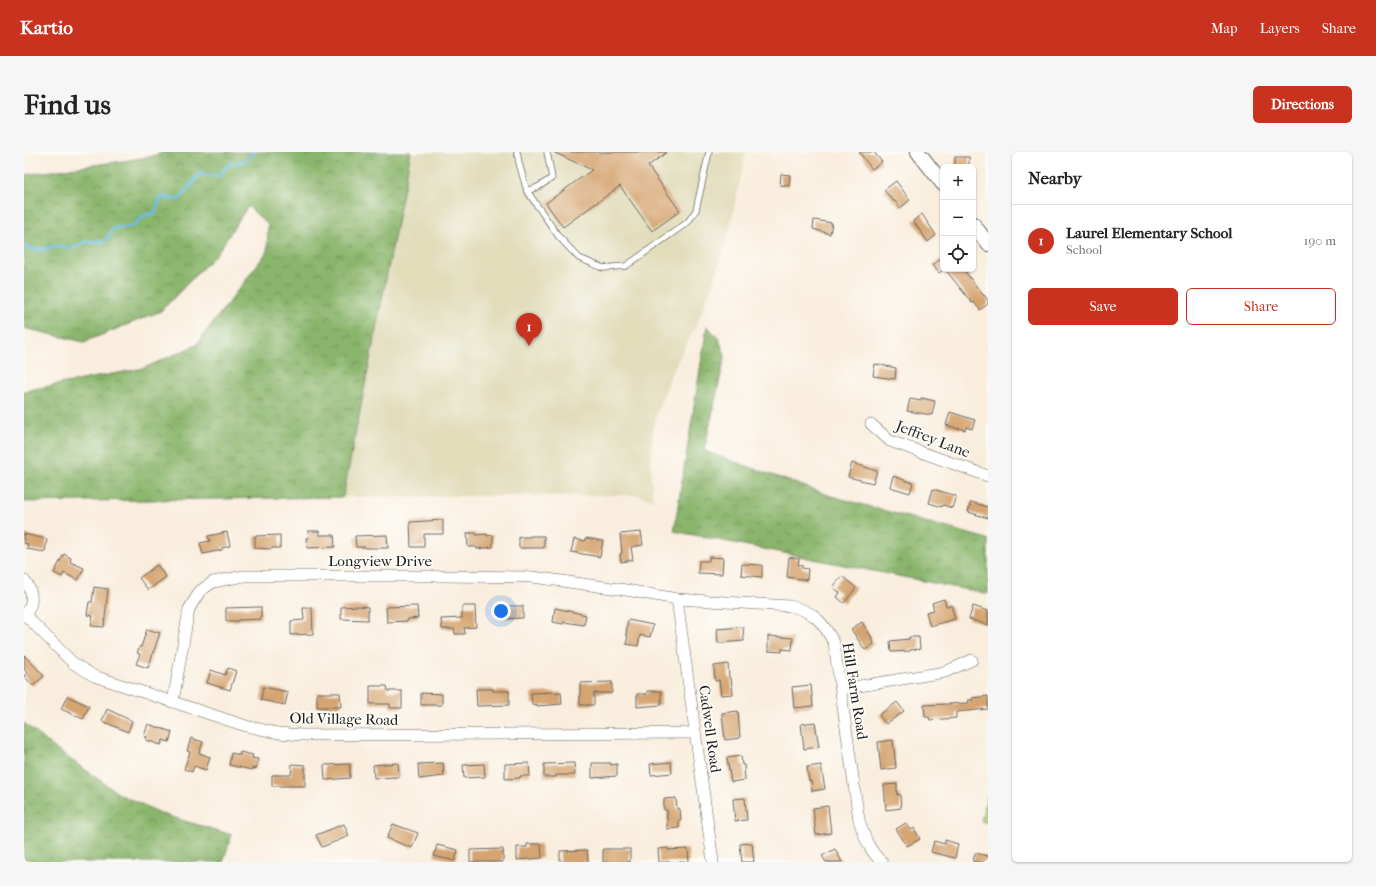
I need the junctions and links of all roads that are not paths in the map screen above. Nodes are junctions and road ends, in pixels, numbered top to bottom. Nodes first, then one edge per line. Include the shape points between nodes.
1 (517, 152) edge
2 (708, 152) edge
3 (918, 152) edge
4 (548, 154) edge
5 (940, 180) edge
6 (527, 191) junction
7 (976, 228) edge
8 (988, 244) edge
9 (871, 424) dead end
10 (988, 476) edge
11 (24, 580) edge
12 (677, 599) junction
13 (24, 616) edge
14 (972, 660) dead end
15 (841, 689) junction
16 (173, 702) junction
17 (695, 733) junction
18 (713, 862) edge
19 (882, 862) edge

1 - 6 lane
2 - 6 lane via 696,210 688,222 626,266 603,268 579,258 559,237
3 - 5 street
4 - 6 lane via 552,178
7 - 8 street
9 - 10 street, Jeffrey Lane via 890,441
11 - 13 street, Old Village Road via 32,594 32,602
12 - 15 street, Hill Farm Road via 790,606 802,609 816,617 834,643
12 - 16 street, Longview Drive via 533,577 244,576 213,582 200,591 189,609
12 - 17 street, Cadwell Road
13 - 16 street, Old Village Road via 73,663 94,676
14 - 15 street via 945,672
15 - 19 street, Hill Farm Road via 859,820 870,849
16 - 17 street, Old Village Road via 246,726 302,735
17 - 18 street, Cadwell Road

